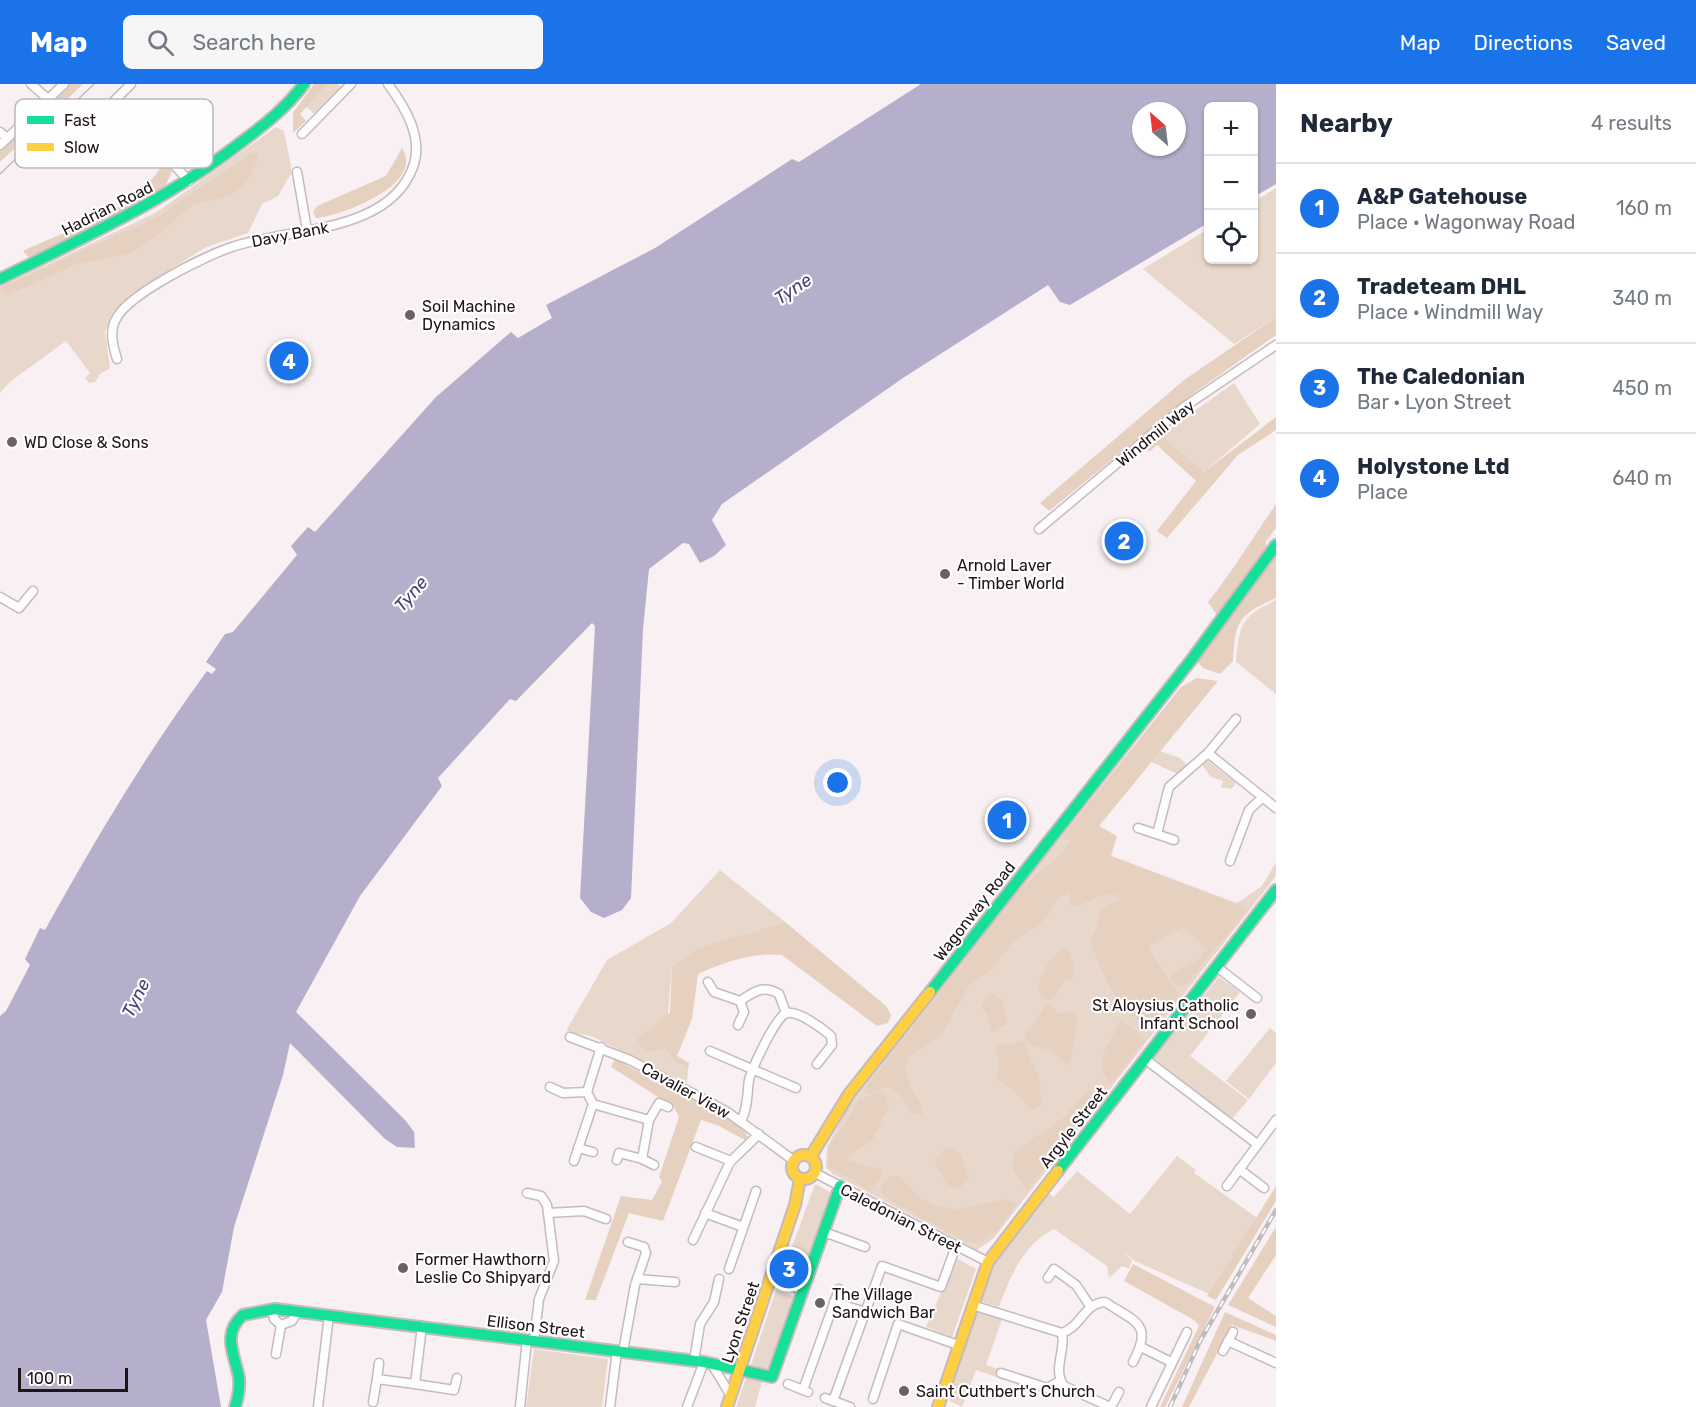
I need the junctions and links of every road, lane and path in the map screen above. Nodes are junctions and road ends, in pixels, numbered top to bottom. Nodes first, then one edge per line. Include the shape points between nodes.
1 (31, 84) edge
2 (64, 84) edge
3 (131, 84) edge
4 (304, 84) edge
5 (351, 84) edge
6 (388, 84) edge
7 (48, 99) joint
8 (116, 99) edge
9 (302, 134) dead end
10 (4, 135) edge
11 (0, 145) edge
12 (213, 163) edge
13 (177, 168) edge
14 (206, 168) edge
15 (297, 172) dead end
16 (189, 181) junction
17 (307, 230) junction
18 (0, 279) edge
19 (1276, 345) edge
20 (117, 359) dead end
21 (1039, 529) dead end
22 (1276, 545) edge
23 (33, 591) dead end
24 (0, 597) edge
25 (1236, 718) dead end
26 (1208, 753) junction
27 (1276, 794) edge
28 (1269, 803) edge
29 (1138, 828) dead end
30 (1157, 834) junction
31 (1174, 840) dead end
32 (1230, 861) dead end
33 (1274, 896) edge
34 (1217, 967) junction
35 (708, 982) dead end
36 (1257, 998) dead end
37 (740, 1001) junction
38 (786, 1013) junction
39 (738, 1025) dead end
40 (570, 1037) dead end
41 (601, 1047) junction
42 (710, 1051) dead end
43 (1145, 1059) junction
44 (817, 1064) dead end
45 (753, 1070) junction
46 (550, 1087) dead end
47 (796, 1088) dead end
48 (587, 1092) junction
49 (593, 1104) junction
50 (668, 1107) dead end
51 (649, 1120) junction
52 (1276, 1120) edge
53 (741, 1121) junction
54 (759, 1134) junction
55 (1257, 1144) junction
56 (696, 1147) dead end
57 (578, 1148) junction
58 (593, 1152) dead end
59 (811, 1156) junction
60 (617, 1160) dead end
61 (642, 1160) junction
62 (793, 1160) junction
63 (574, 1161) dead end
64 (731, 1161) junction
65 (654, 1165) dead end
66 (1239, 1169) junction
67 (815, 1173) junction
68 (801, 1179) junction
69 (840, 1186) junction
70 (1227, 1186) dead end
71 (1264, 1188) dead end
72 (756, 1191) dead end
73 (527, 1193) dead end
74 (548, 1213) junction
75 (705, 1213) junction
76 (606, 1220) dead end
77 (744, 1227) junction
78 (824, 1232) junction
79 (693, 1240) dead end
80 (628, 1242) dead end
81 (865, 1246) dead end
82 (956, 1246) junction
83 (988, 1262) junction
84 (729, 1269) dead end
85 (771, 1278) junction
86 (1048, 1278) dead end
87 (637, 1279) junction
88 (719, 1279) dead end
89 (675, 1282) dead end
90 (839, 1289) dead end
91 (803, 1290) junction
92 (834, 1302) junction
93 (972, 1305) junction
94 (1090, 1306) junction
95 (272, 1309) junction
96 (298, 1311) junction
97 (865, 1312) junction
98 (329, 1315) junction
99 (281, 1325) junction
100 (422, 1326) junction
101 (1187, 1332) dead end
102 (1233, 1332) dead end
103 (1062, 1333) junction
104 (530, 1340) junction
105 (1228, 1341) junction
106 (958, 1345) junction
107 (1141, 1347) junction
108 (620, 1351) junction
109 (1223, 1351) dead end
110 (276, 1354) dead end
111 (1133, 1362) dead end
112 (1171, 1362) junction
113 (379, 1363) dead end
114 (1276, 1363) edge
115 (703, 1364) junction
116 (740, 1369) junction
117 (1001, 1373) dead end
118 (457, 1378) dead end
119 (377, 1379) junction
120 (1060, 1381) junction
121 (415, 1384) junction
122 (788, 1384) dead end
123 (1119, 1392) dead end
124 (873, 1399) dead end
125 (373, 1401) dead end
126 (729, 1402) edge
127 (235, 1407) edge
128 (318, 1407) edge
129 (520, 1407) edge
130 (610, 1407) edge
131 (687, 1407) edge
132 (850, 1407) edge
133 (939, 1407) edge
134 (1111, 1407) edge
135 (1151, 1407) edge

1 - 7 street
2 - 7 street
3 - 8 street
4 - 12 main road, Hadrian Road via 276,115
5 - 9 street via 312,119
6 - 17 street, Davy Bank via 408,116 417,144 416,160 406,186 366,214 337,225
10 - 11 street
13 - 16 street
14 - 16 main road, Hadrian Road
15 - 17 street
16 - 18 main road, Hadrian Road via 132,214
17 - 20 street, Davy Bank via 233,246 155,285 115,319 112,344
19 - 21 street, Windmill Way via 1184,407
22 - 59 main road, Wagonway Road via 1210,635 849,1094
23 - 24 street via 19,608
25 - 26 street
26 - 28 street
26 - 30 street via 1169,787
27 - 28 street
28 - 32 street via 1249,810
29 - 30 street
30 - 31 street
33 - 34 main road, Argyle Street
34 - 36 street
34 - 43 main road, Argyle Street
35 - 37 street via 714,992
37 - 38 street via 761,988 769,988 779,994
37 - 39 street via 744,1012
38 - 44 street via 812,1021 831,1036 832,1045
38 - 45 street via 777,1022
40 - 41 street, Cavalier View
41 - 48 street
41 - 53 street, Cavalier View
42 - 45 street
43 - 55 street
43 - 83 main road, Argyle Street
45 - 47 street
45 - 53 street
46 - 48 street via 563,1093
48 - 49 street
49 - 51 street
49 - 57 street
50 - 51 street via 659,1103
51 - 61 street
52 - 55 street
53 - 54 street, Cavalier View
54 - 62 street, Cavalier View
54 - 64 street
55 - 66 street
56 - 64 street
57 - 58 street
57 - 63 street
59 - 62 main road via 801,1155
59 - 67 main road
60 - 61 street via 620,1153
61 - 65 street
62 - 68 main road via 792,1171
64 - 75 street
66 - 70 street
66 - 71 street
67 - 68 main road
67 - 69 street, Caledonian Street
68 - 85 main road, Lyon Street
69 - 78 main road
69 - 82 street, Caledonian Street
72 - 77 street
73 - 74 street via 541,1196
74 - 76 street via 584,1211
74 - 104 street via 554,1261 539,1299
75 - 77 street
75 - 79 street
77 - 84 street
78 - 81 street
78 - 91 main road
80 - 87 street via 646,1249
82 - 83 street, Caledonian Street
82 - 97 street via 941,1287 882,1266
83 - 93 main road, Argyle Street
85 - 91 street
85 - 116 main road, Lyon Street
86 - 94 street via 1053,1269 1076,1285
87 - 89 street
87 - 108 street
88 - 115 street via 714,1302 700,1324
90 - 92 street
91 - 116 main road, Ellison Street via 772,1377
92 - 97 street
92 - 122 street via 806,1391
93 - 103 street
93 - 106 main road, Argyle Street
94 - 103 street via 1076,1325
94 - 107 street via 1105,1302 1138,1324 1143,1333
95 - 96 main road, Ellison Street
95 - 99 street via 274,1319
95 - 127 main road, Ellison Street via 248,1311 234,1325 231,1349 240,1383
96 - 98 main road, Ellison Street
96 - 99 street via 292,1321
97 - 132 street via 829,1400
98 - 100 main road, Ellison Street
98 - 128 street
99 - 110 street
100 - 104 main road, Ellison Street
100 - 121 street
101 - 112 street
102 - 105 street
103 - 120 street
104 - 108 main road, Ellison Street
104 - 129 street
105 - 109 street
105 - 114 street
106 - 124 street via 898,1324
106 - 133 main road, Argyle Street
107 - 111 street
107 - 112 street
108 - 115 main road, Ellison Street
108 - 130 street
112 - 135 street
113 - 119 street
115 - 116 main road, Ellison Street
115 - 126 street via 719,1377
115 - 131 street
116 - 126 main road, Lyon Street
117 - 120 street via 1047,1388
118 - 121 street via 454,1390
119 - 121 street
119 - 125 street
120 - 134 street
123 - 134 street

